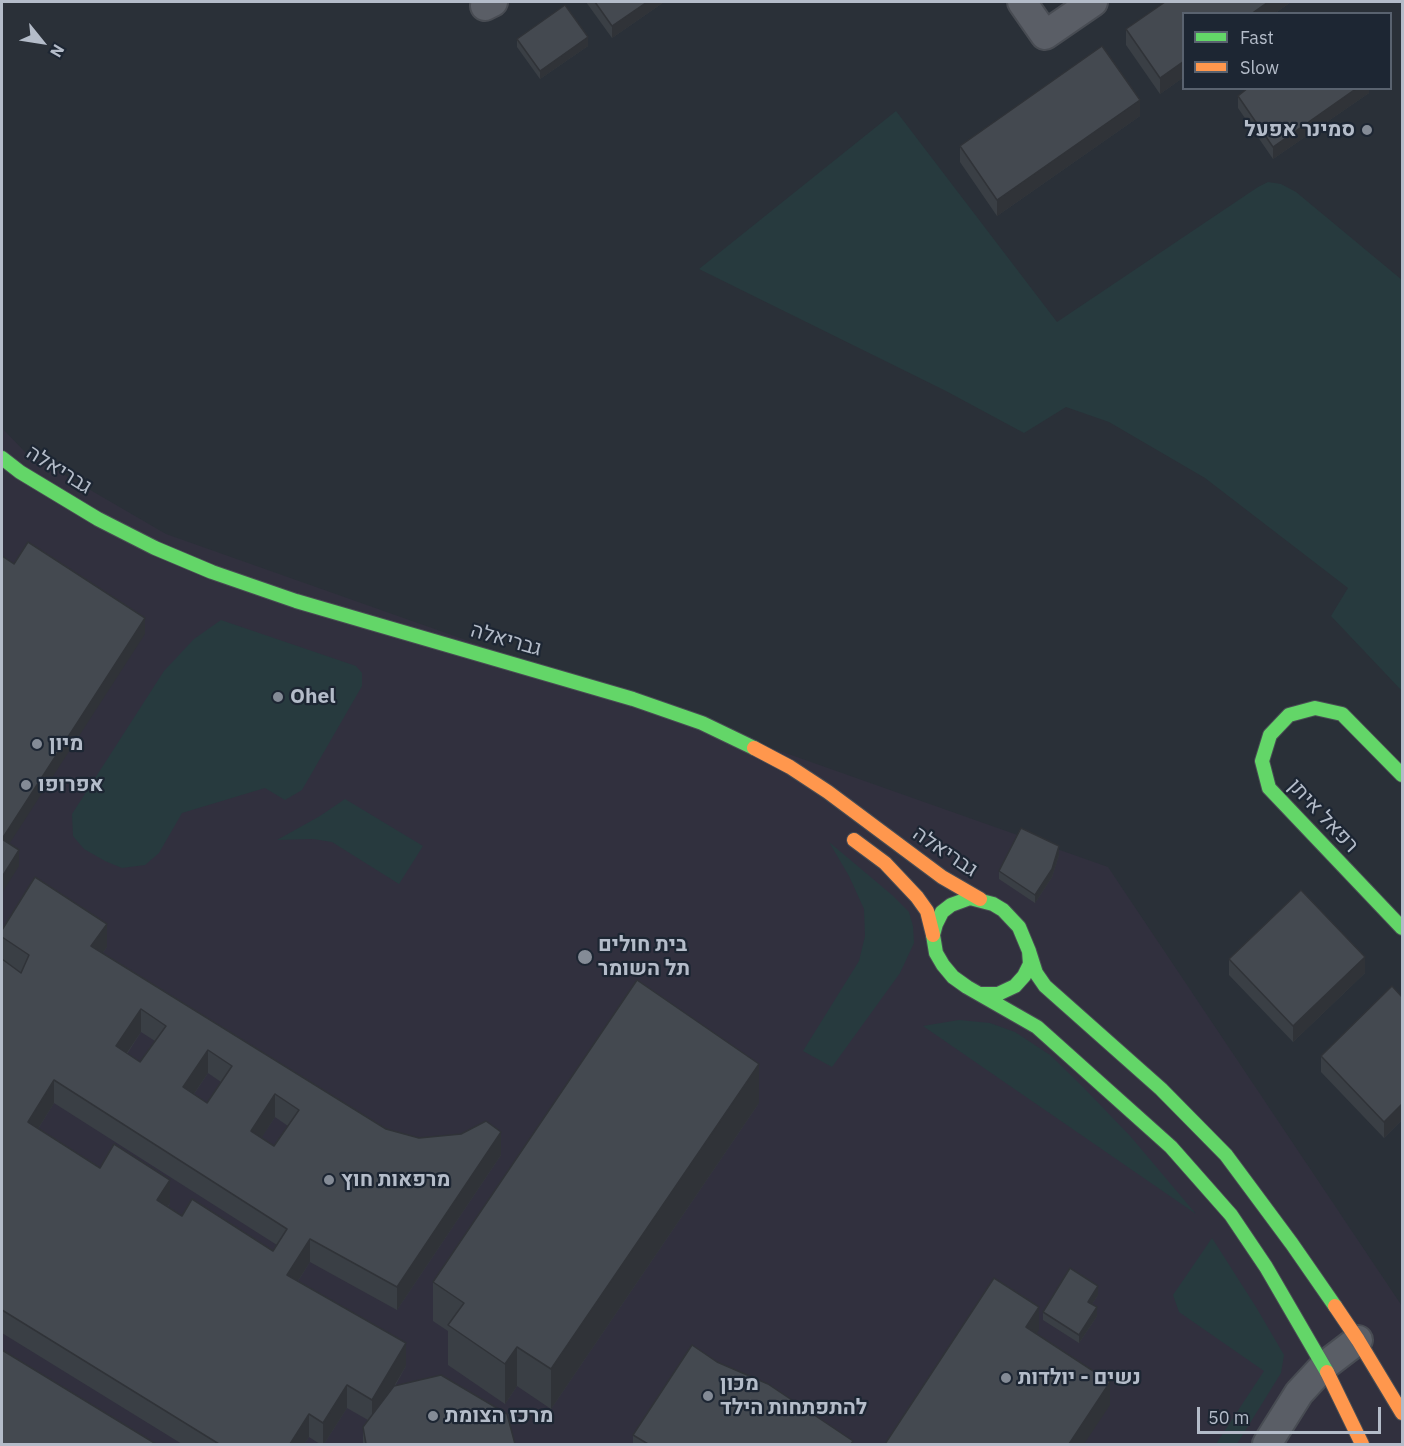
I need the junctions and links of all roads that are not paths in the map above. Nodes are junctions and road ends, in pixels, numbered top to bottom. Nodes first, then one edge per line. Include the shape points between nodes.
1 (1023, 2) edge
2 (1093, 2) edge
3 (2, 458) edge
4 (1402, 775) edge
5 (841, 830) dead end
6 (980, 899) junction
7 (1402, 928) edge
8 (933, 935) junction
9 (1029, 951) junction
10 (981, 994) junction
11 (1358, 1340) junction
12 (1324, 1366) junction
13 (1402, 1413) edge
14 (1267, 1444) edge
15 (1362, 1444) edge

1 - 2 street via 1045,34
3 - 6 street, גבריאלה via 98,519 212,572 296,601 633,699 729,735 790,767 942,877
4 - 7 street, רפאל איתן via 1342,714 1315,708 1289,715 1270,735 1262,761 1269,788
5 - 8 street, גבריאלה via 885,863 918,897 927,911
6 - 8 street via 970,898 951,905 942,912
6 - 9 street via 1004,910 1013,919
8 - 10 street via 943,965 953,977
9 - 10 street via 1030,963 1015,986 998,994
9 - 11 street via 1045,986 1161,1089 1226,1155
10 - 12 street via 1037,1027 1171,1147 1231,1215
11 - 12 street
11 - 13 street
12 - 14 street via 1299,1393
12 - 15 street

